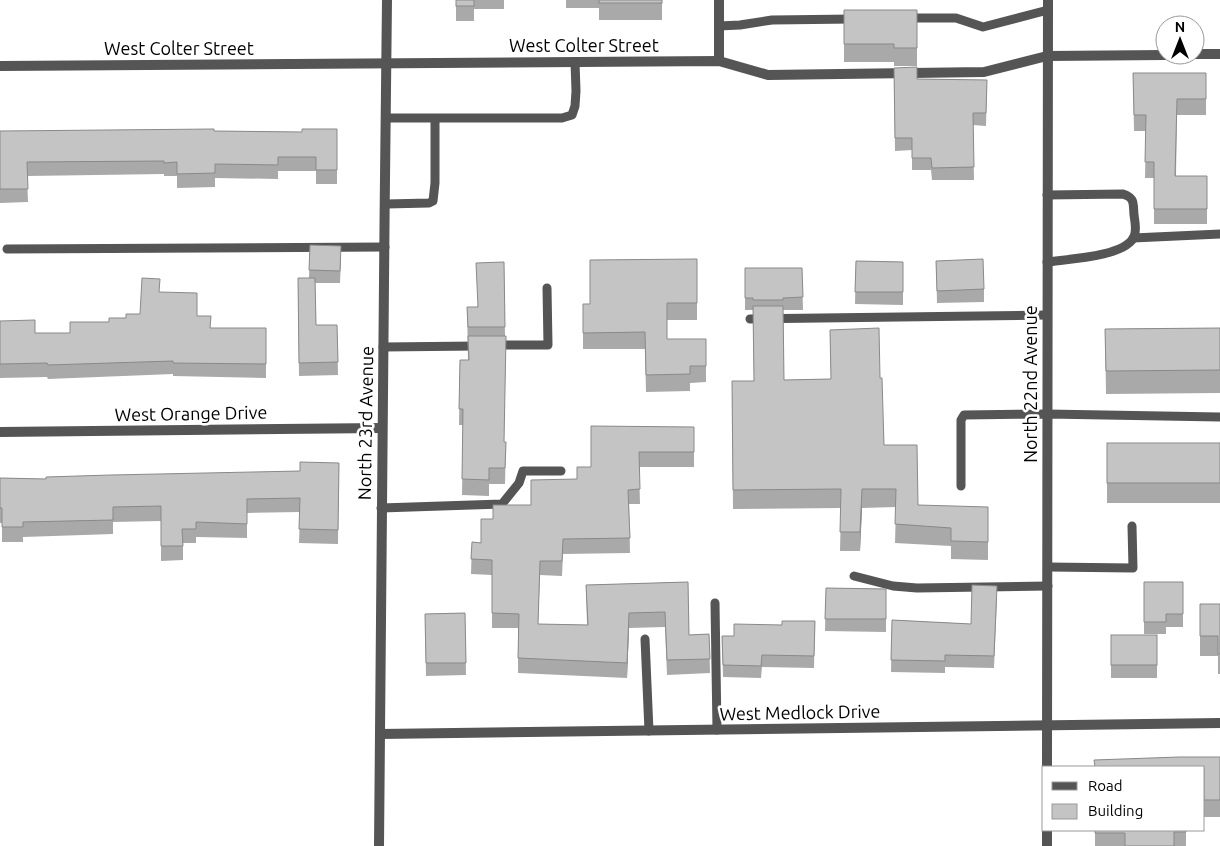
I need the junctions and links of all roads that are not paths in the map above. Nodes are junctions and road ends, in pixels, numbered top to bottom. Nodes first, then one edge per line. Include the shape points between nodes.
1 (387, 0) edge
2 (719, 0) edge
3 (1048, 5) edge
4 (898, 18) edge
5 (859, 19) edge
6 (719, 26) junction
7 (1155, 54) edge
8 (1205, 54) edge
9 (1220, 54) edge
10 (1047, 56) junction
11 (719, 61) junction
12 (575, 62) junction
13 (387, 63) junction
14 (0, 66) edge
15 (386, 118) junction
16 (435, 119) junction
17 (1047, 195) junction
18 (386, 204) junction
19 (1220, 234) edge
20 (1133, 238) junction
21 (385, 247) junction
22 (6, 249) dead end
23 (1047, 262) junction
24 (547, 288) dead end
25 (1047, 315) junction
26 (750, 319) dead end
27 (383, 347) junction
28 (1047, 414) junction
29 (1220, 417) edge
30 (382, 428) junction
31 (0, 432) edge
32 (561, 470) dead end
33 (960, 486) dead end
34 (381, 508) junction
35 (1132, 526) dead end
36 (1048, 567) junction
37 (854, 576) dead end
38 (1048, 586) junction
39 (715, 603) dead end
40 (645, 639) dead end
41 (1220, 723) edge
42 (1047, 725) junction
43 (717, 730) junction
44 (649, 731) junction
45 (380, 734) junction
46 (1047, 766) edge
47 (1047, 831) edge
48 (379, 846) edge
49 (1046, 846) edge

1 - 13 street, North 23rd Avenue
2 - 6 street
3 - 4 lane via 983,27 956,18
3 - 10 street, North 22nd Avenue
5 - 6 lane via 772,20
6 - 11 street
7 - 10 street, West Colter Street
8 - 9 street
10 - 11 street, West Colter Street via 984,72 768,75
10 - 17 street, North 22nd Avenue
11 - 12 street, West Colter Street
12 - 13 street, West Colter Street
12 - 16 lane via 576,91 572,115 562,118
13 - 14 street, West Colter Street
13 - 15 street, North 23rd Avenue
15 - 16 lane
15 - 18 street, North 23rd Avenue
16 - 18 lane via 433,201 429,204
17 - 20 lane via 1122,194 1130,197 1136,230
17 - 23 street, North 22nd Avenue
18 - 21 street, North 23rd Avenue
19 - 20 lane
20 - 23 lane via 1126,247 1114,252
21 - 22 lane
21 - 27 street, North 23rd Avenue
23 - 25 street, North 22nd Avenue
24 - 27 lane via 548,345
25 - 26 lane
25 - 28 street, North 22nd Avenue
27 - 30 street, North 23rd Avenue
28 - 29 lane
28 - 33 lane via 964,415 961,420
28 - 36 street, North 22nd Avenue
30 - 31 street, West Orange Drive
30 - 34 street, North 23rd Avenue
32 - 34 lane via 523,471 519,483 502,504
34 - 45 street, North 23rd Avenue
35 - 36 lane via 1133,568
36 - 38 street, North 22nd Avenue
37 - 38 lane via 893,586 917,588
38 - 42 street, North 22nd Avenue
39 - 43 lane
40 - 44 lane
41 - 42 street, West Medlock Drive
42 - 43 street, West Medlock Drive
42 - 46 street, North 22nd Avenue
43 - 44 street, West Medlock Drive
44 - 45 street, West Medlock Drive
45 - 48 street, North 23rd Avenue
47 - 49 street

